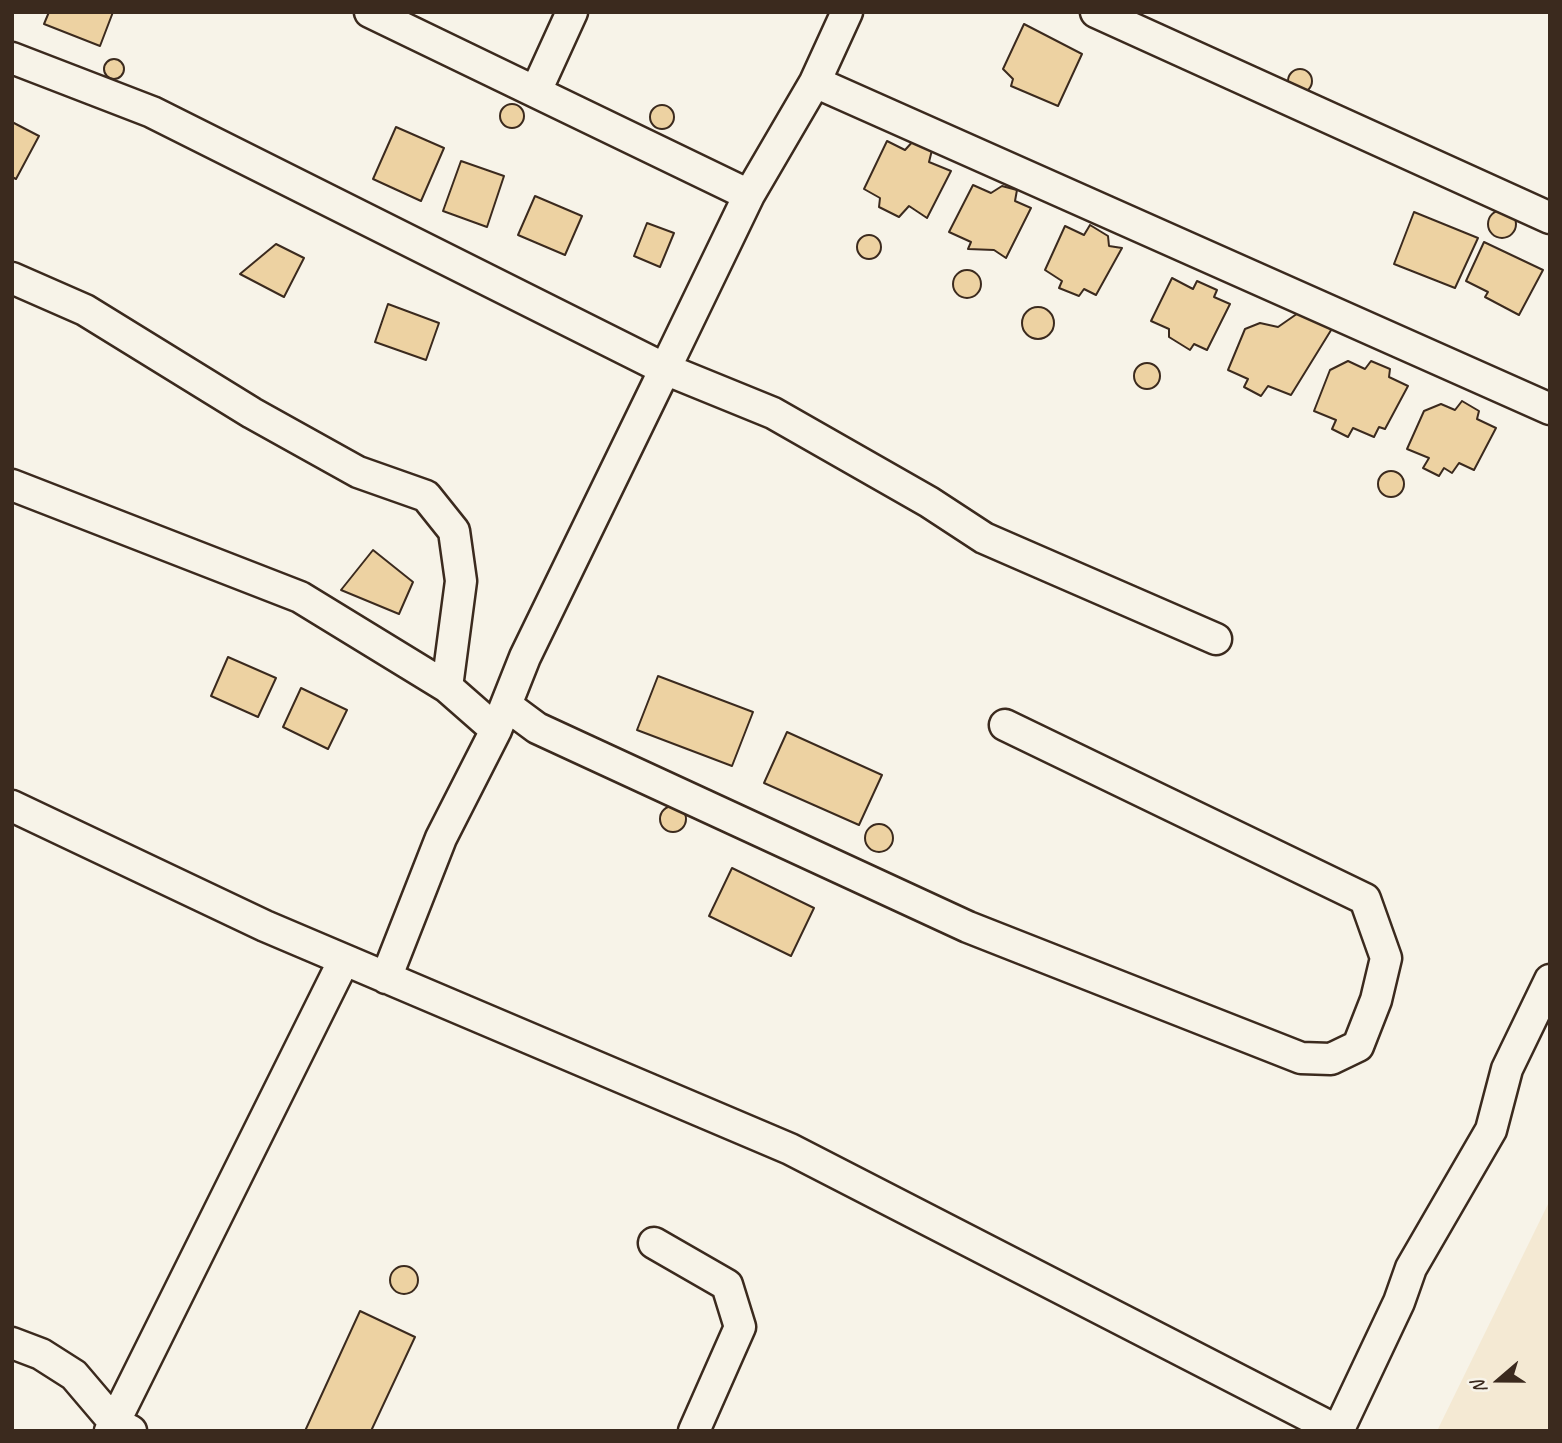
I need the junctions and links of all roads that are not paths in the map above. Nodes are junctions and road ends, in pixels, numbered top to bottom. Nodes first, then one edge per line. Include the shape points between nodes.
1 (370, 12) edge
2 (572, 12) edge
3 (847, 12) edge
4 (1096, 12) edge
5 (12, 58) edge
6 (815, 82) junction
7 (536, 91) junction
8 (749, 195) junction
9 (1550, 218) edge
10 (12, 278) edge
11 (665, 369) junction
12 (1550, 409) edge
13 (12, 485) edge
14 (1216, 639) dead end
15 (447, 687) junction
16 (501, 718) junction
17 (1005, 725) dead end
18 (12, 806) edge
19 (344, 960) junction
20 (386, 978) junction
21 (1550, 981) edge
22 (654, 1243) dead end
23 (12, 1343) edge
24 (118, 1428) edge
25 (694, 1431) edge
26 (1338, 1431) edge

1 - 7 street
2 - 7 street
3 - 6 street
4 - 9 street
5 - 11 street via 152,112
6 - 8 street
6 - 12 street
7 - 8 street
8 - 11 street
10 - 15 street via 85,310 358,472 426,496 454,531 461,581
11 - 14 street via 773,413 984,538
11 - 16 street via 595,509
13 - 15 street via 300,597
15 - 16 street
16 - 17 street via 537,728 968,927 1301,1058 1331,1059 1358,1046 1376,1000 1385,958 1365,899
16 - 20 street via 440,838
18 - 19 street
19 - 20 street
19 - 24 street
20 - 26 street via 790,1149
21 - 26 street via 1507,1069 1491,1130 1411,1268
22 - 25 street via 727,1285 740,1327
23 - 24 street via 41,1354 74,1375

